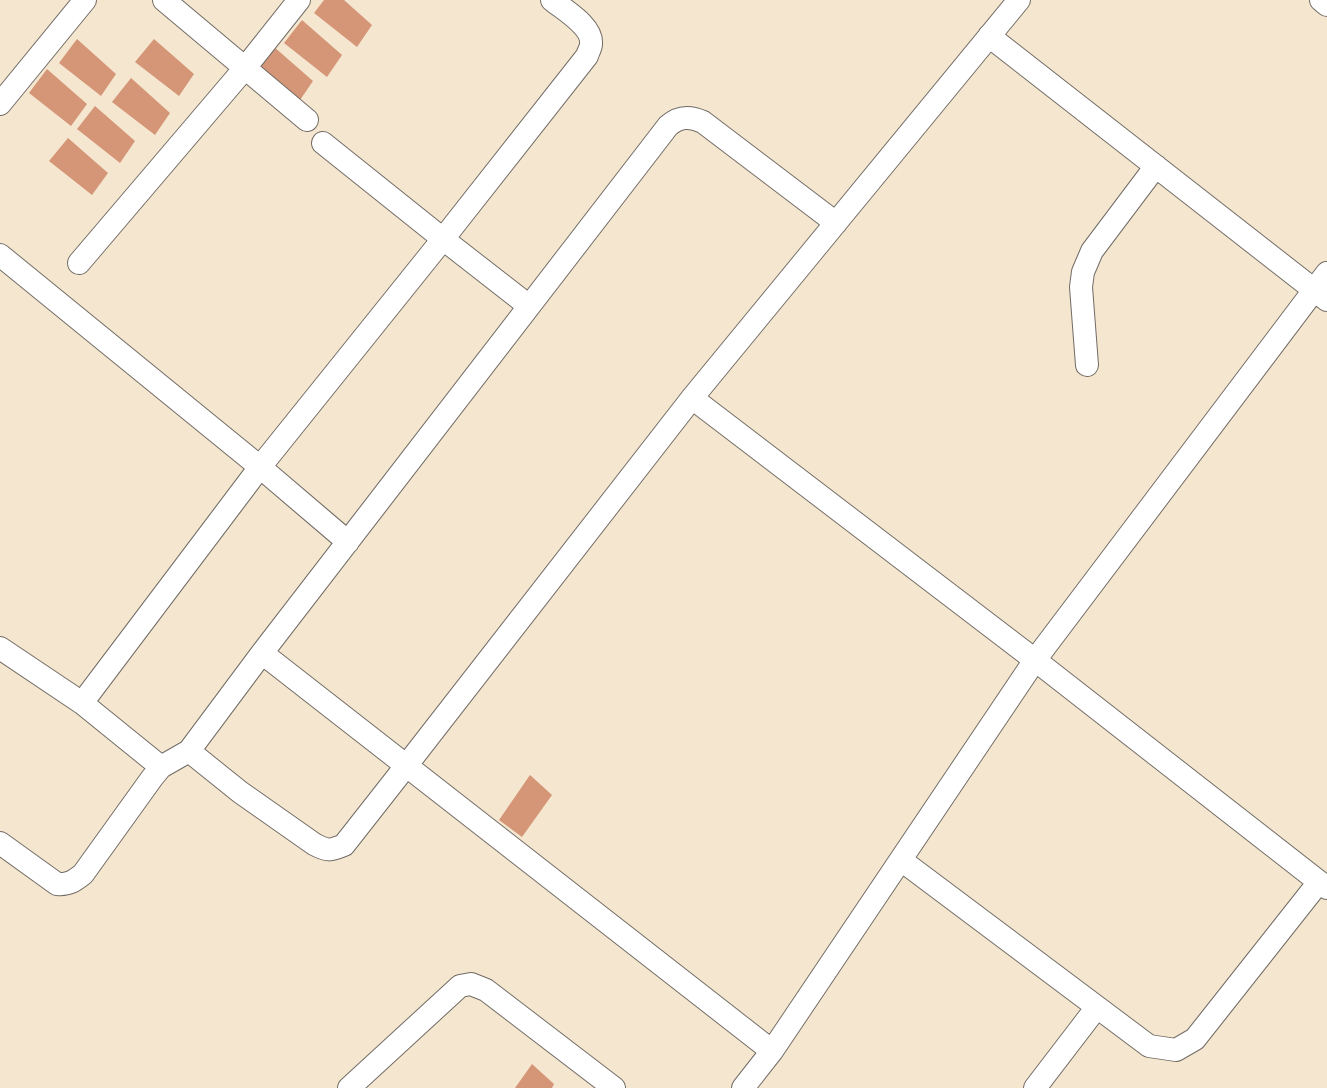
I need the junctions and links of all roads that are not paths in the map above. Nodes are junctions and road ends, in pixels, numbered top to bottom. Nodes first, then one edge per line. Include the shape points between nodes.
1 (85, 0) edge
2 (164, 0) edge
3 (299, 0) edge
4 (552, 0) edge
5 (1019, 0) edge
6 (1321, 0) edge
7 (1327, 4) edge
8 (989, 36) junction
9 (245, 68) junction
10 (0, 104) edge
11 (306, 120) dead end
12 (323, 143) dead end
13 (1156, 166) junction
14 (836, 223) junction
15 (443, 239) junction
16 (0, 255) edge
17 (79, 263) dead end
18 (1323, 287) edge
19 (529, 306) junction
20 (1087, 365) dead end
21 (692, 398) junction
22 (260, 467) junction
23 (348, 542) junction
24 (0, 648) edge
25 (262, 653) junction
26 (1035, 660) junction
27 (82, 703) junction
28 (189, 751) junction
29 (406, 766) junction
30 (161, 767) junction
31 (0, 843) edge
32 (901, 860) junction
33 (1323, 885) edge
34 (1097, 1007) junction
35 (772, 1052) junction
36 (349, 1088) edge
37 (614, 1088) edge
38 (743, 1088) edge
39 (1035, 1088) edge

1 - 10 street
2 - 9 street
3 - 9 street
4 - 15 street via 585,26 591,44 587,56
5 - 8 street
6 - 7 street
8 - 13 street
8 - 14 street
9 - 11 street
9 - 17 street
12 - 15 street
13 - 18 street
13 - 20 street via 1092,251 1083,272 1081,286
14 - 19 street via 704,122 695,118 684,118 668,126
14 - 21 street
15 - 19 street
15 - 22 street
16 - 22 street
18 - 26 street
19 - 23 street
21 - 26 street
21 - 29 street
22 - 23 street
22 - 27 street
23 - 25 street
24 - 27 street
25 - 28 street
25 - 29 street
26 - 32 street
26 - 33 street
27 - 30 street
28 - 29 street via 240,792 326,850 344,845
28 - 30 street
29 - 35 street
30 - 31 street via 83,874 67,885 57,884
32 - 34 street
32 - 35 street
33 - 34 street via 1195,1039 1176,1050 1149,1046
34 - 39 street
35 - 38 street
36 - 37 street via 460,986 471,984 486,990

